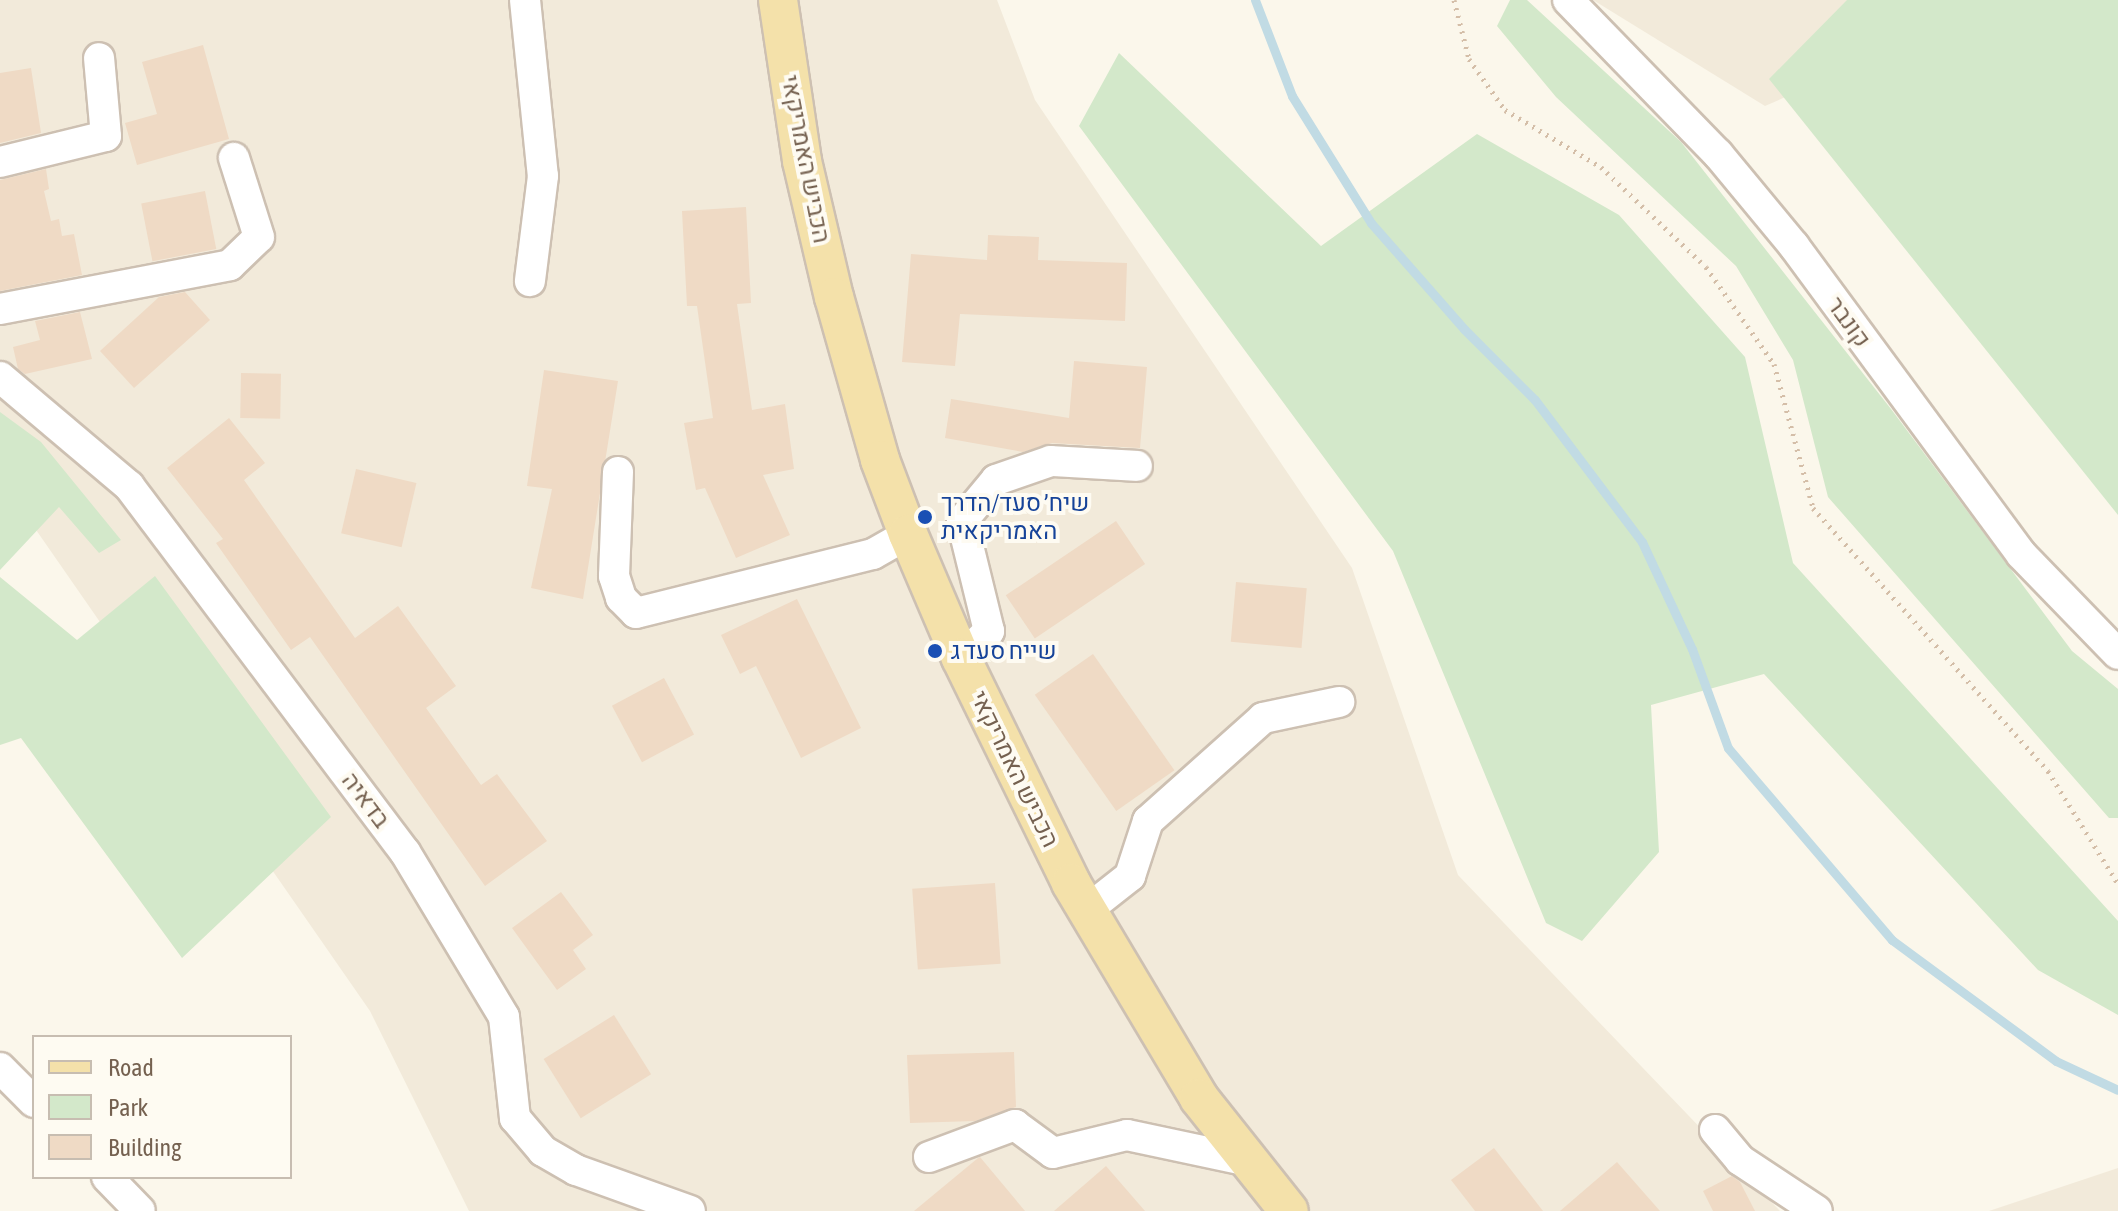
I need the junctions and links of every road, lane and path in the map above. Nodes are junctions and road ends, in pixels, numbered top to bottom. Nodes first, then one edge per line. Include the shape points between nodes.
1 (525, 0) edge
2 (778, 0) edge
3 (1454, 0) edge
4 (1568, 0) edge
5 (99, 58) dead end
6 (234, 158) dead end
7 (0, 162) edge
8 (530, 281) dead end
9 (0, 309) edge
10 (0, 377) edge
11 (1137, 466) dead end
12 (618, 472) dead end
13 (908, 534) junction
14 (2118, 654) edge
15 (961, 658) junction
16 (1339, 702) dead end
17 (2118, 884) edge
18 (1087, 910) junction
19 (0, 1068) edge
20 (32, 1100) edge
21 (1715, 1130) dead end
22 (929, 1157) dead end
23 (1249, 1161) junction
24 (109, 1179) edge
25 (140, 1211) edge
26 (690, 1211) edge
27 (1289, 1211) edge
28 (1817, 1211) edge

1 - 8 street via 543,176
2 - 13 main road, הכביש האמריקאי via 802,161 834,297 880,460
3 - 17 path via 1469,59 1505,110 1601,167 1706,267 1774,364 1813,508 2048,771
4 - 14 street, קונבר via 1718,154 1794,246 2021,554
5 - 7 street via 106,136
6 - 9 street via 259,237 230,265
10 - 26 street, בדאיה via 129,486 405,852 504,1017 515,1118 543,1151 576,1170
11 - 15 street via 1051,461 996,480 962,521 989,631
12 - 13 street via 614,576 621,598 636,613 873,554
13 - 15 main road, הכביש האמריקאי
15 - 18 main road, הכביש האמריקאי
16 - 18 street via 1263,718 1148,821 1130,876
18 - 23 main road, הכביש האמריקאי via 1199,1098
19 - 20 street
21 - 28 street via 1740,1160
22 - 23 street via 1015,1125 1053,1153 1127,1135
23 - 27 main road, הכביש האמריקאי
24 - 25 street

